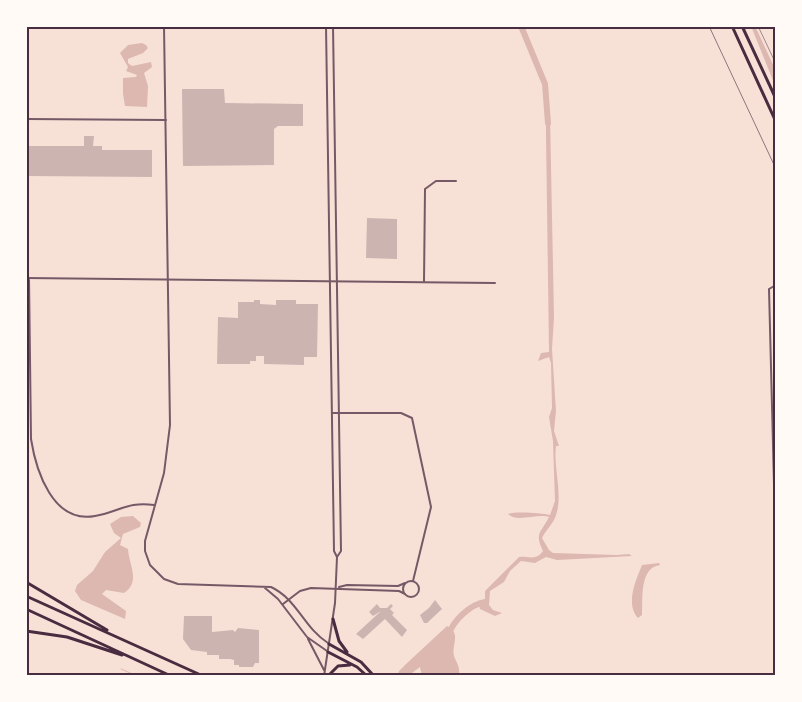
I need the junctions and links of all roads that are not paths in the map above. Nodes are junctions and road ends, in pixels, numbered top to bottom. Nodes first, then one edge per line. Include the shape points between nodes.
1 (164, 26) edge
2 (326, 26) edge
3 (333, 26) edge
4 (732, 26) edge
5 (742, 26) edge
6 (776, 99) edge
7 (26, 119) edge
8 (166, 120) junction
9 (776, 122) edge
10 (456, 180) dead end
11 (27, 278) edge
12 (168, 280) junction
13 (330, 281) junction
14 (337, 281) junction
15 (424, 282) junction
16 (495, 283) dead end
17 (776, 285) edge
18 (332, 413) junction
19 (339, 413) junction
20 (154, 505) junction
21 (337, 557) junction
22 (776, 562) edge
23 (413, 581) junction
24 (26, 582) edge
25 (405, 583) junction
26 (264, 588) junction
27 (336, 588) junction
28 (405, 594) junction
29 (26, 596) edge
30 (289, 599) junction
31 (283, 604) junction
32 (26, 609) edge
33 (333, 619) junction
34 (26, 631) edge
35 (307, 637) junction
36 (125, 640) junction
37 (329, 644) junction
38 (328, 652) junction
39 (351, 656) junction
40 (140, 661) junction
41 (357, 667) junction
42 (325, 675) edge
43 (171, 676) edge
44 (203, 676) edge
45 (367, 676) edge
46 (374, 676) edge

1 - 8 street
2 - 13 street
3 - 14 street
4 - 9 highway
5 - 6 highway
7 - 8 street
8 - 12 street
10 - 15 street via 436,181 425,189
11 - 12 street
11 - 20 street via 31,439 47,489 62,508 84,516 105,514 133,503
12 - 13 street
12 - 20 street via 169,441
13 - 14 street
13 - 18 street
14 - 15 street
14 - 19 street
15 - 16 street
17 - 22 street via 769,289
18 - 19 street
18 - 21 street via 334,551
19 - 21 street via 341,544
19 - 23 street via 401,414 407,415 414,423 430,513
20 - 26 street via 145,551 150,565 160,576 178,584
21 - 27 street
23 - 25 street
23 - 28 street via 418,592 413,596
24 - 36 highway
25 - 27 street
25 - 28 street
26 - 30 street via 271,587
26 - 31 street
27 - 28 street
27 - 30 street via 307,588
27 - 33 street
29 - 36 highway
30 - 31 street
30 - 37 street via 312,631
31 - 35 street
32 - 40 highway
33 - 37 street
33 - 39 highway via 339,641
34 - 40 highway via 67,637
35 - 38 street
35 - 42 street
36 - 44 highway
37 - 38 street
37 - 39 highway
38 - 41 highway
38 - 42 street
39 - 46 highway
40 - 43 highway
41 - 42 highway via 342,664
41 - 45 highway

